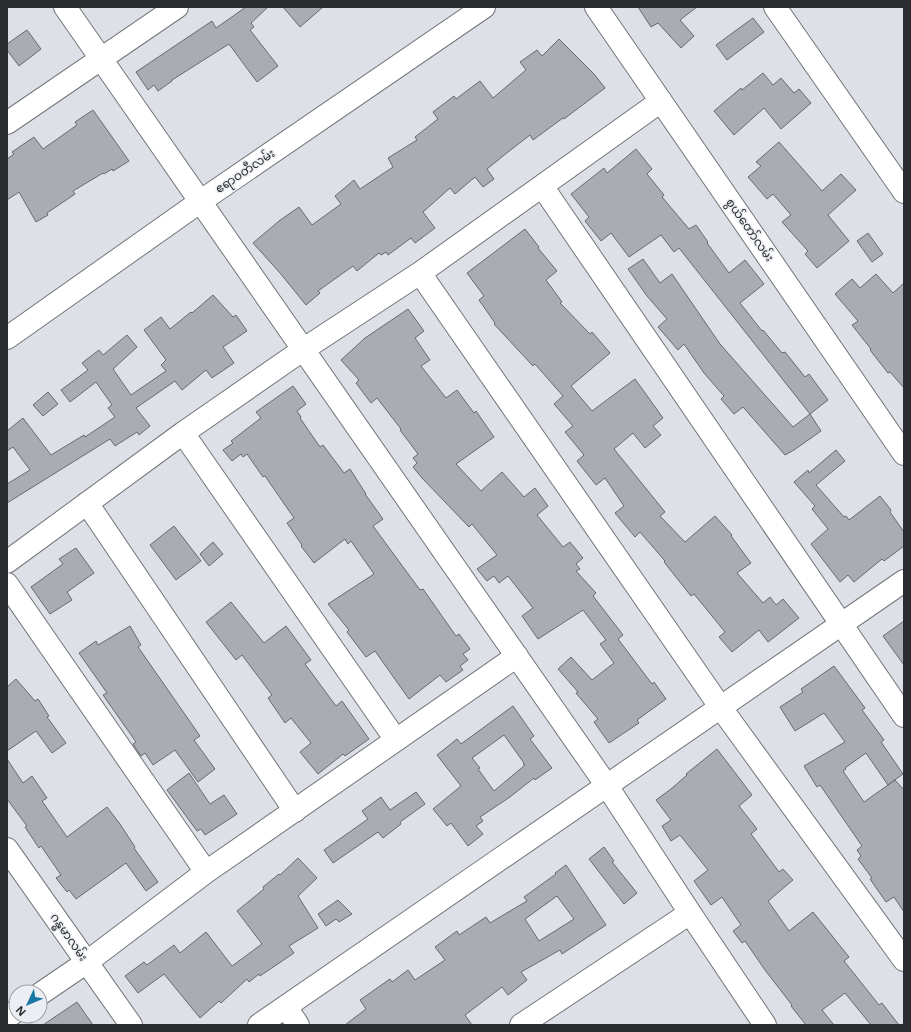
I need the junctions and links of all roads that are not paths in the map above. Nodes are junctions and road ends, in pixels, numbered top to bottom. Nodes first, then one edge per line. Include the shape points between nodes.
1 (65, 7) edge
2 (177, 7) edge
3 (484, 7) edge
4 (596, 7) edge
5 (775, 7) edge
6 (101, 59) junction
7 (661, 101) junction
8 (7, 123) edge
9 (542, 186) junction
10 (904, 192) edge
11 (201, 201) junction
12 (420, 273) junction
13 (7, 338) edge
14 (304, 349) junction
15 (183, 433) junction
16 (904, 454) edge
17 (87, 503) junction
18 (7, 562) edge
19 (904, 581) edge
20 (7, 584) edge
21 (841, 624) junction
22 (517, 656) junction
23 (721, 708) junction
24 (904, 716) edge
25 (396, 740) junction
26 (608, 786) junction
27 (295, 811) junction
28 (7, 848) edge
29 (206, 872) junction
30 (690, 913) junction
31 (904, 960) edge
32 (87, 962) junction
33 (48, 989) edge
34 (286, 1007) junction
35 (131, 1025) edge
36 (259, 1025) edge
37 (298, 1025) edge
38 (521, 1025) edge
39 (765, 1025) edge

1 - 6 street
2 - 6 street
3 - 11 street, ဧရာဝတီလမ်း
4 - 7 street, စွယ်တော်လမ်း
5 - 10 street
6 - 8 street
6 - 11 street
7 - 9 street
7 - 16 street, စွယ်တော်လမ်း
9 - 12 street
9 - 21 street
11 - 13 street, ဧရာဝတီလမ်း
11 - 14 street
12 - 14 street
12 - 23 street
14 - 15 street
14 - 22 street
15 - 17 street
15 - 25 street
17 - 18 street
17 - 27 street
19 - 21 street
20 - 29 street
21 - 23 street
21 - 24 street
22 - 25 street
22 - 26 street
23 - 26 street
23 - 31 street
25 - 27 street
26 - 30 street
26 - 34 street
27 - 29 street
28 - 32 street, ဂန္ဓမာလမ်း
29 - 32 street
30 - 38 street
30 - 39 street
32 - 33 street
32 - 35 street, ဂန္ဓမာလမ်း
34 - 36 street
34 - 37 street

